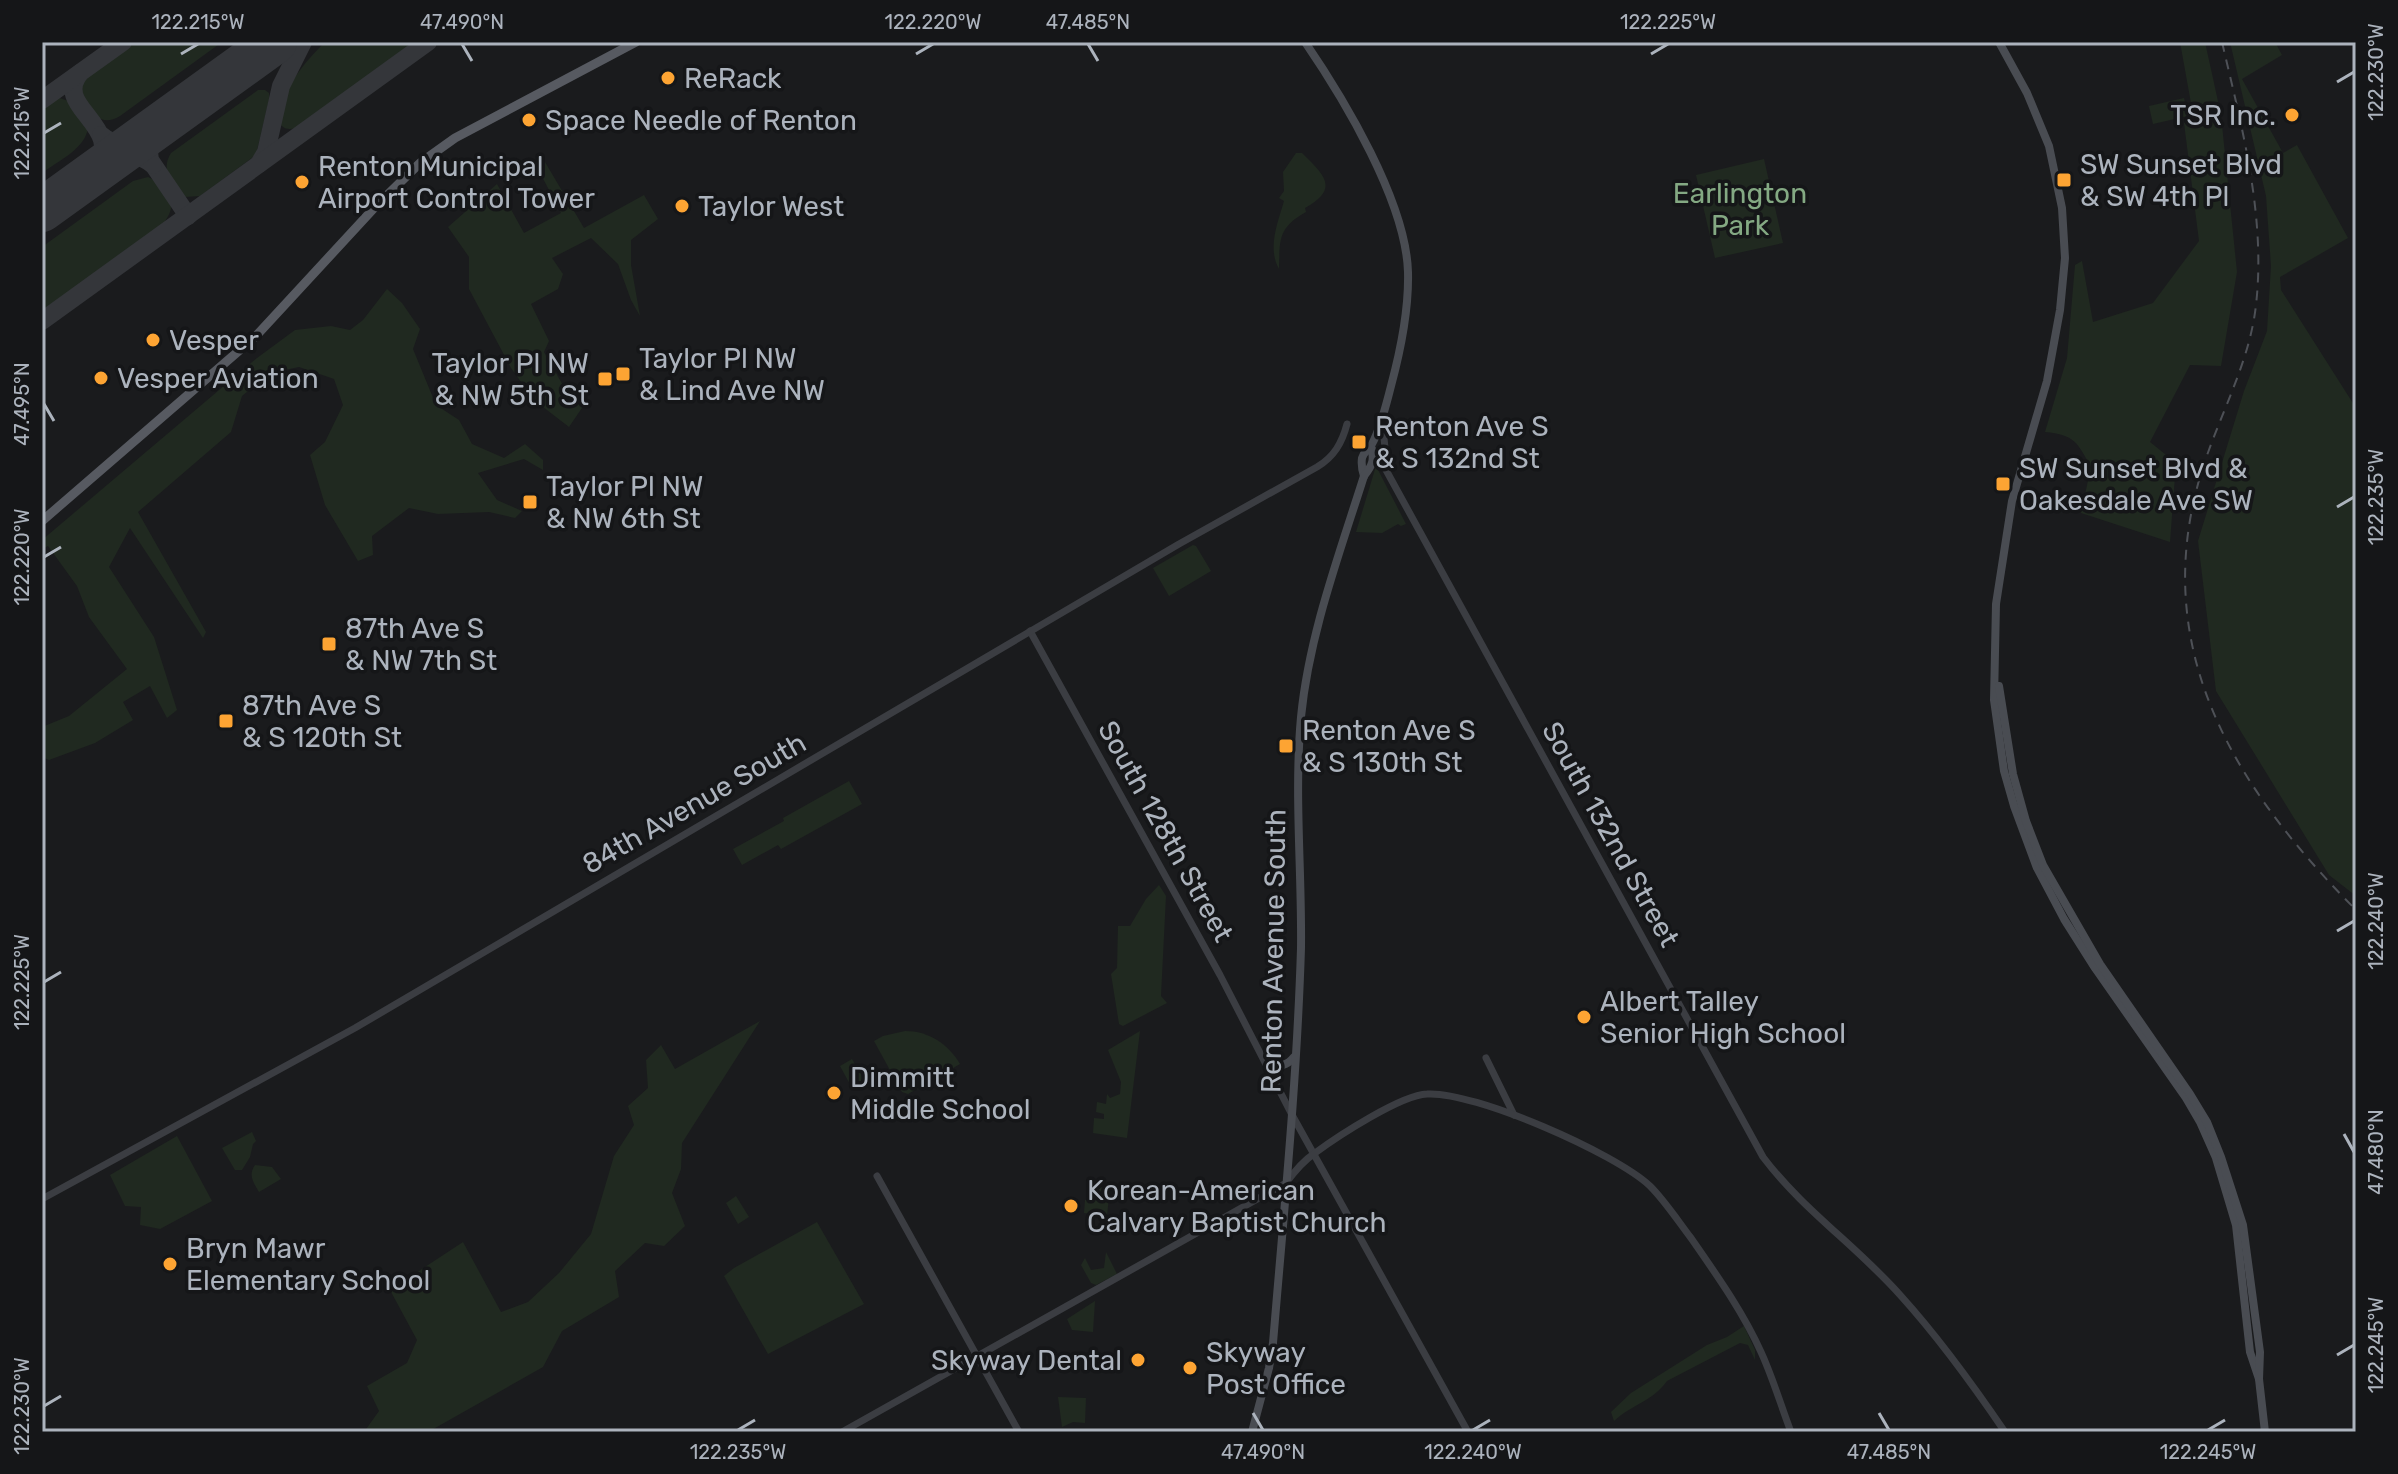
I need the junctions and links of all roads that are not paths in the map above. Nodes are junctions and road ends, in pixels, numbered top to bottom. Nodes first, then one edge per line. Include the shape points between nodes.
1 (636, 42) edge
2 (1305, 42) edge
3 (1999, 42) edge
4 (1382, 418) junction
5 (1347, 424) dead end
6 (1371, 447) junction
7 (1387, 473) junction
8 (42, 521) edge
9 (1030, 631) junction
10 (1295, 1056) junction
11 (1486, 1058) dead end
12 (1267, 1065) junction
13 (1291, 1113) junction
14 (1514, 1115) junction
15 (1314, 1153) junction
16 (877, 1176) dead end
17 (1286, 1183) junction
18 (42, 1199) edge
19 (979, 1356) junction
20 (842, 1432) edge
21 (1019, 1432) edge
22 (1252, 1432) edge
23 (1468, 1432) edge
24 (1791, 1432) edge
25 (2005, 1432) edge
26 (2265, 1432) edge

1 - 8 main road via 433,153 376,206 256,336
2 - 4 main road, Renton Avenue South via 1371,154 1404,244 1407,303
3 - 26 main road via 2049,146 2062,208 2065,258 2047,381 2012,501 1996,604 1994,700 2004,771 2037,868 2064,919 2186,1098 2216,1158 2236,1225
4 - 6 main road, Renton Avenue South
4 - 7 street
5 - 9 street, 84th Avenue South via 1326,462
6 - 7 street, South 132nd Street
6 - 10 main road, Renton Avenue South via 1374,458 1328,591 1301,716 1301,949
7 - 25 street, South 132nd Street via 1763,1157 1795,1195 1900,1295
9 - 12 street, South 128th Street
9 - 18 street, 84th Avenue South via 355,1028
10 - 12 main road via 1282,1066
10 - 13 main road, Renton Avenue South
11 - 14 street
12 - 13 street, South 128th Street
13 - 15 street, South 128th Street
13 - 17 main road, Renton Avenue South
14 - 15 street via 1449,1095 1425,1094 1397,1102
14 - 24 street via 1623,1166 1658,1195 1752,1333
15 - 17 street
15 - 23 street, South 128th Street
16 - 19 street
17 - 19 street
17 - 22 main road, Renton Avenue South via 1273,1343
19 - 20 street
19 - 21 street

